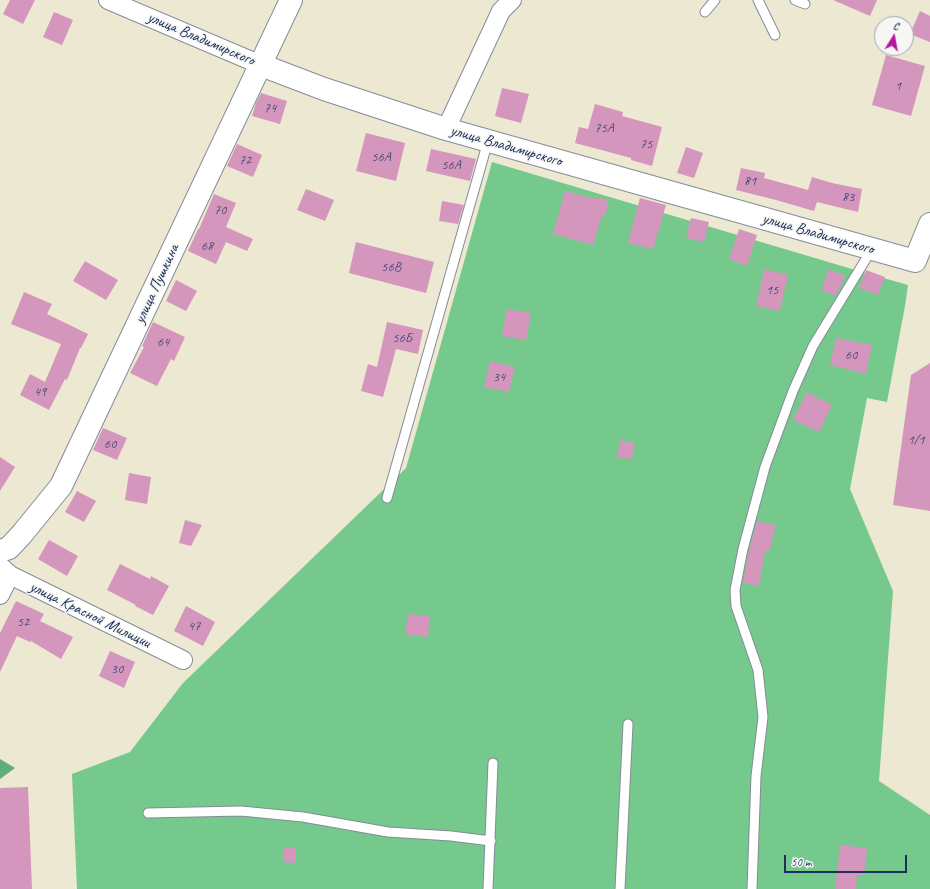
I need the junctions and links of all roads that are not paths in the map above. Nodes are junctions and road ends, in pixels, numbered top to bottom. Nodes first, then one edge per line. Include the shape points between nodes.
1 (108, 0) edge
2 (291, 0) edge
3 (512, 0) edge
4 (715, 0) edge
5 (758, 0) edge
6 (795, 0) edge
7 (805, 4) dead end
8 (704, 12) dead end
9 (775, 35) dead end
10 (261, 65) junction
11 (446, 129) junction
12 (488, 141) junction
13 (930, 224) edge
14 (872, 249) junction
15 (387, 498) dead end
16 (0, 551) edge
17 (5, 571) edge
18 (0, 595) edge
19 (182, 660) dead end
20 (628, 724) dead end
21 (493, 763) dead end
22 (148, 814) dead end
23 (491, 841) junction
24 (488, 889) edge
25 (620, 889) edge
26 (752, 889) edge

1 - 10 street, улица Владимирского
2 - 10 street, улица Пушкина
3 - 11 street via 501,11
4 - 8 lane
5 - 9 lane
6 - 7 lane
10 - 11 street, улица Владимирского via 324,89
10 - 16 street, улица Пушкина via 61,486 9,548
11 - 12 street, улица Владимирского
12 - 14 street, улица Владимирского
12 - 15 lane
13 - 14 street, улица Владимирского via 915,261
14 - 26 lane via 813,346 793,391 765,467 735,590 736,606 758,670 763,717 756,776
17 - 18 street
17 - 19 street, улица Красной Милиции
20 - 25 lane
21 - 23 lane
22 - 23 lane via 240,811 303,817 388,832
23 - 24 lane

